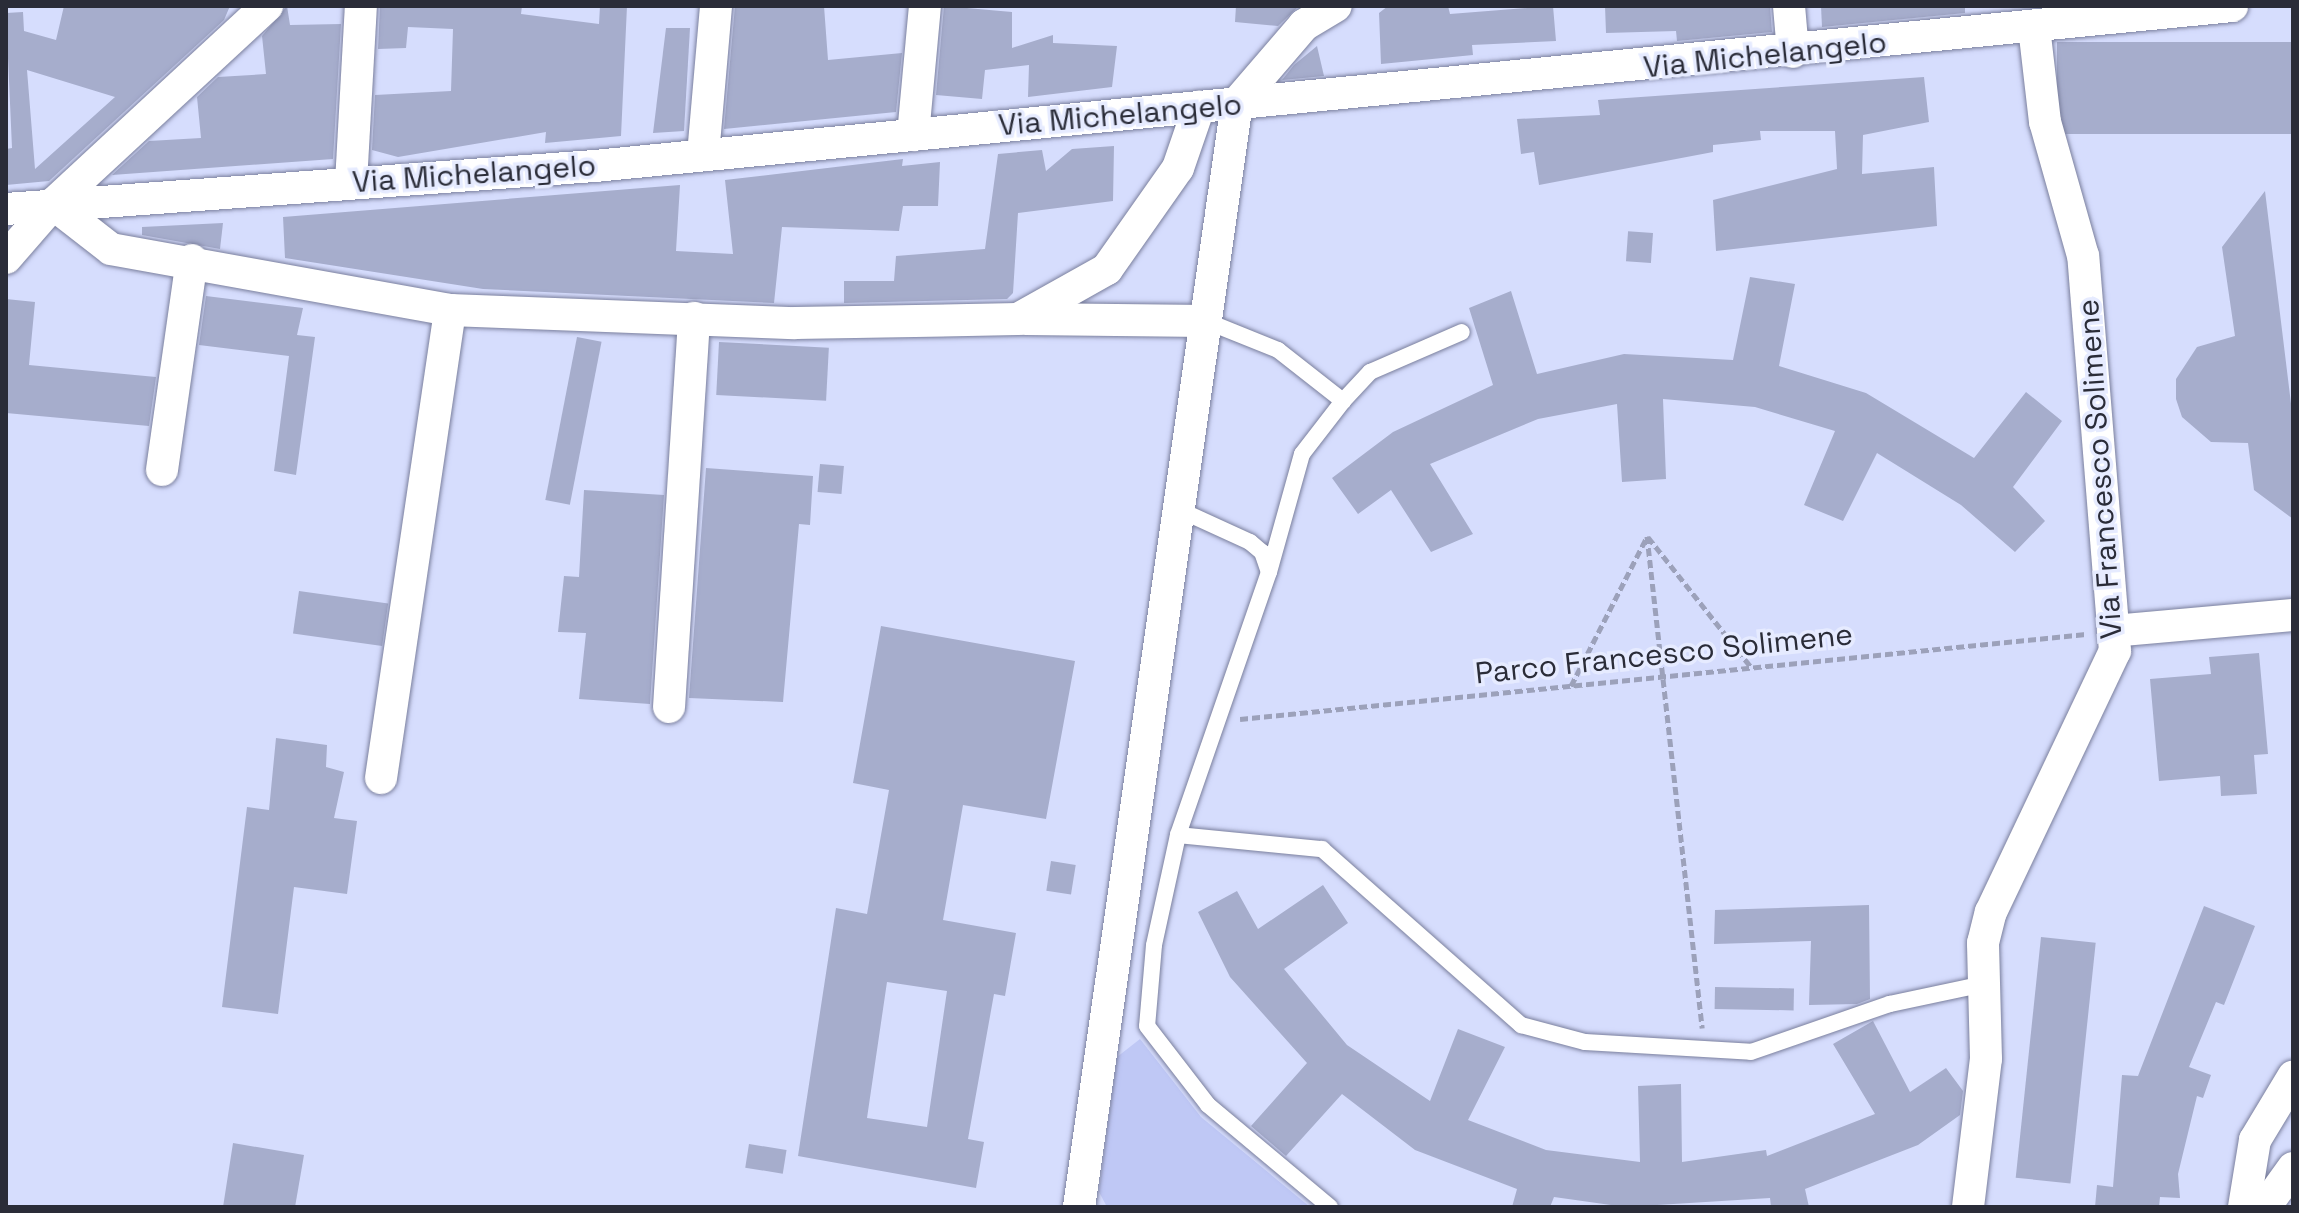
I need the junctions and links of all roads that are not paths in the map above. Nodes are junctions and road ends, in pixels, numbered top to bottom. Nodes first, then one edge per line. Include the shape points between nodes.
1 (267, 6) edge
2 (361, 6) edge
3 (716, 6) edge
4 (925, 6) edge
5 (1336, 6) edge
6 (1789, 6) edge
7 (2232, 6) edge
8 (2168, 9) edge
9 (2034, 27) junction
10 (1793, 52) junction
11 (1237, 103) junction
12 (1199, 107) junction
13 (913, 135) junction
14 (703, 155) junction
15 (351, 183) junction
16 (53, 204) junction
17 (6, 209) edge
18 (6, 258) edge
19 (192, 260) junction
20 (450, 310) junction
21 (694, 318) junction
22 (1018, 319) junction
23 (1206, 321) junction
24 (1462, 332) dead end
25 (1343, 401) junction
26 (162, 470) dead end
27 (1180, 510) junction
28 (1269, 572) junction
29 (2293, 615) edge
30 (2113, 631) junction
31 (669, 707) dead end
32 (381, 778) dead end
33 (1178, 835) junction
34 (1984, 984) junction
35 (2293, 1077) edge
36 (2293, 1168) edge
37 (1084, 1202) edge
38 (1330, 1207) edge
39 (1968, 1207) edge
40 (2244, 1207) edge
41 (2265, 1207) edge

1 - 16 street
2 - 15 street
3 - 14 street
4 - 13 street
5 - 11 street via 1304,25
6 - 10 street
7 - 8 street, Via Michelangelo
8 - 9 street, Via Michelangelo
9 - 10 street, Via Michelangelo
9 - 30 street, Via Francesco Solimene via 2045,122 2083,256
10 - 11 street, Via Michelangelo
11 - 12 street, Via Michelangelo
11 - 23 street
12 - 13 street, Via Michelangelo
12 - 22 street via 1178,168 1107,269
13 - 14 street, Via Michelangelo
14 - 15 street, Via Michelangelo
15 - 16 street, Via Michelangelo
16 - 17 street, Via Michelangelo
16 - 18 street
16 - 19 street via 111,249
19 - 20 street
19 - 26 street
20 - 21 street
20 - 32 street
21 - 22 street via 795,323
21 - 31 street
22 - 23 street
23 - 25 lane via 1278,350
23 - 27 street
24 - 25 lane via 1370,372
25 - 28 lane via 1302,454
27 - 28 lane via 1250,542 1262,552
27 - 37 street
28 - 33 lane
29 - 30 street
30 - 34 street, Via Francesco Solimene via 2115,651 1991,912 1983,943
33 - 34 lane via 1322,849 1521,1025 1585,1042 1751,1052 1890,1004
33 - 38 lane via 1154,945 1147,1026 1208,1105
34 - 39 street, Via Francesco Solimene via 1986,1059
35 - 40 street via 2255,1140
36 - 41 street

